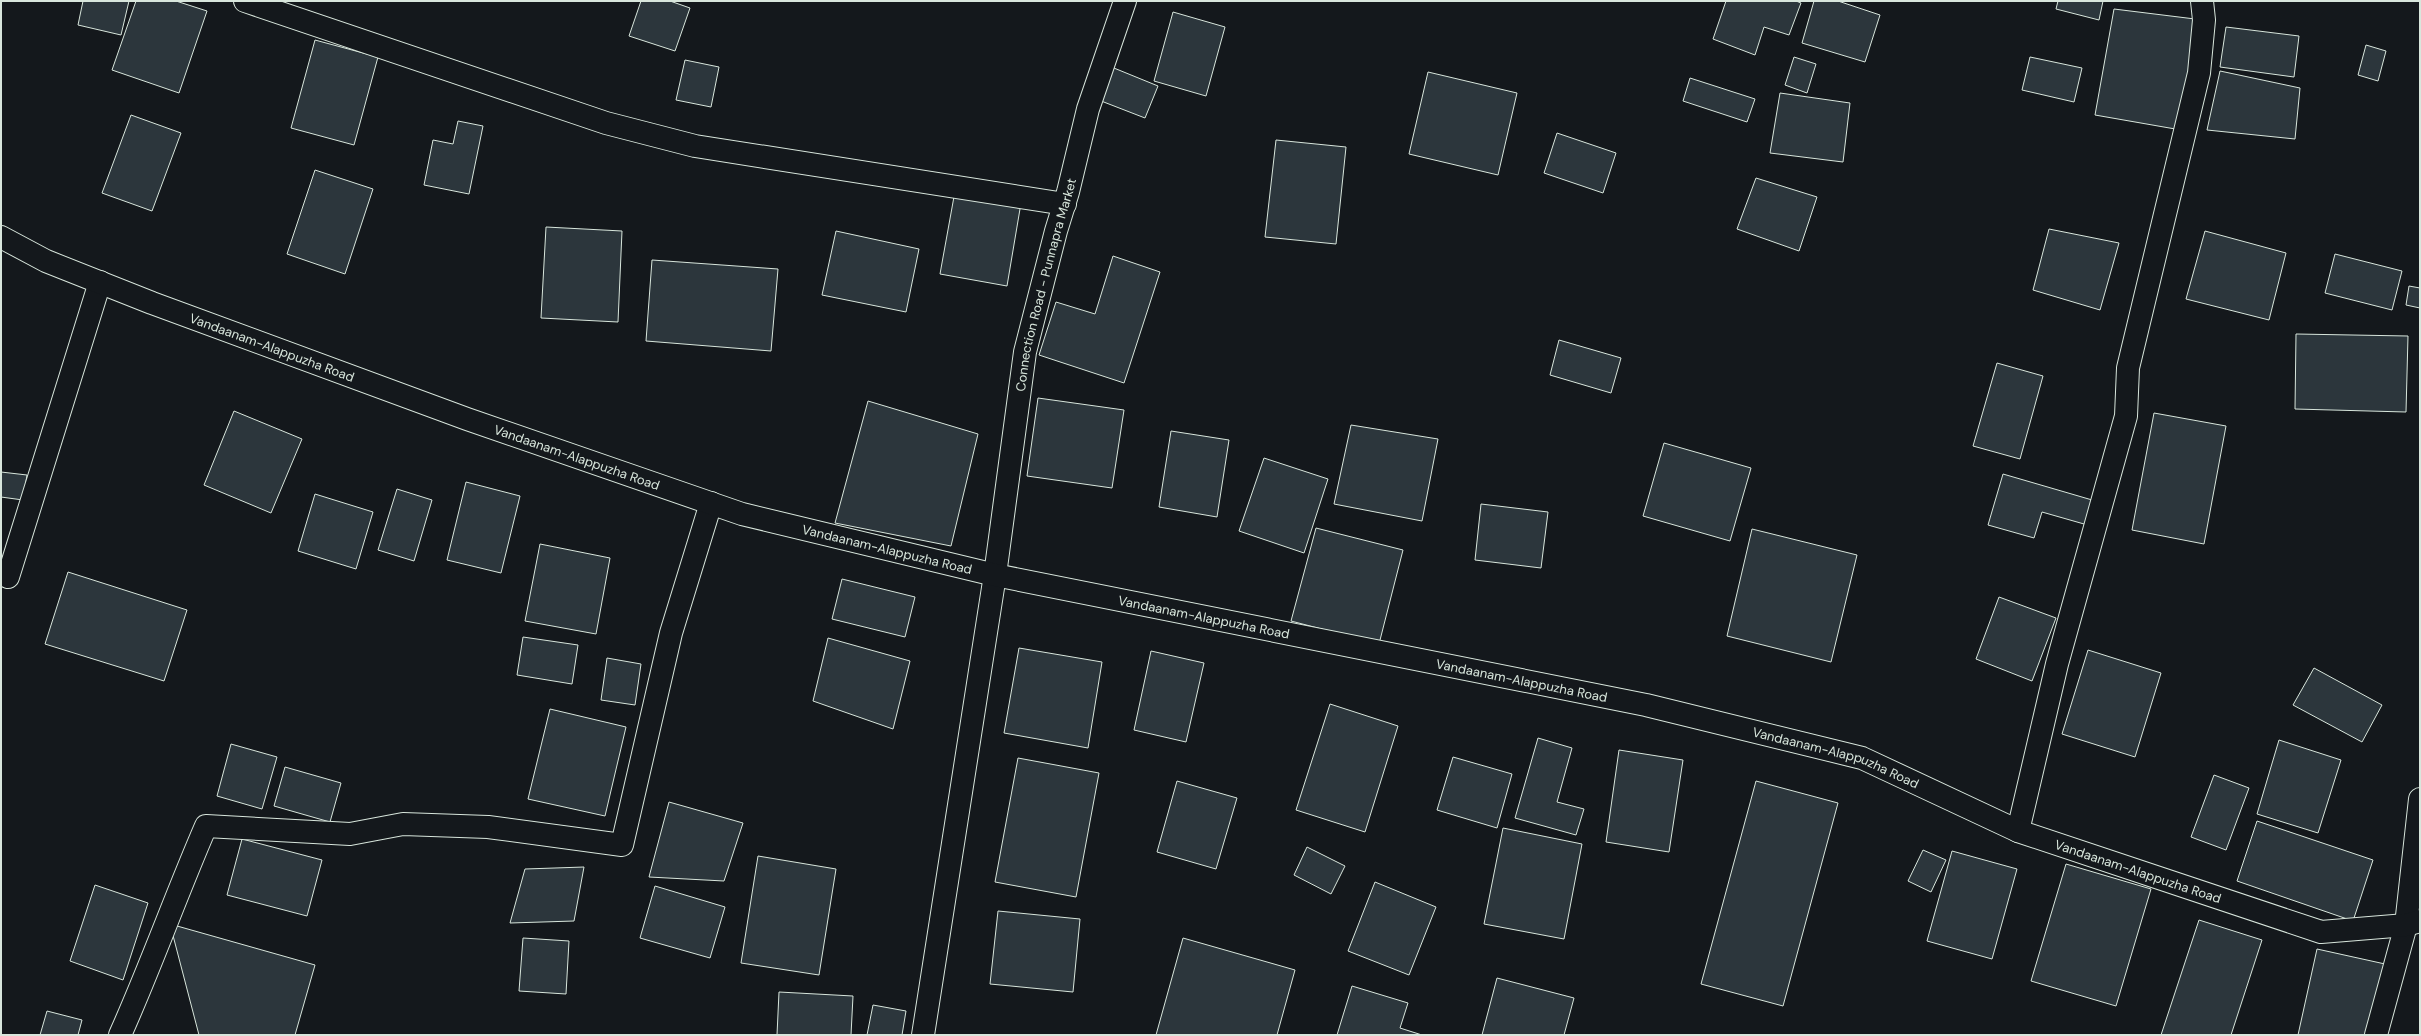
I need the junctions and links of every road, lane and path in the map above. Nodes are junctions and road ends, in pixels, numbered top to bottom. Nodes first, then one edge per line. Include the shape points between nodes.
1 (245, 1) edge
2 (1125, 1) edge
3 (2202, 1) edge
4 (1065, 204) junction
5 (1, 237) edge
6 (100, 282) junction
7 (711, 503) junction
8 (995, 575) junction
9 (8, 577) dead end
10 (2420, 800) edge
11 (2018, 831) junction
12 (2413, 923) edge
13 (120, 1035) edge
14 (923, 1035) edge
15 (2376, 1035) edge

1 - 4 street via 606,123 695,146
2 - 4 street, Connection Road - Punnapra Market via 1088,109
3 - 11 street via 2204,20 2199,73 2128,368 2126,416 2058,664
4 - 8 street, Connection Road - Punnapra Market via 1024,352
5 - 6 street, Vandaanam-Alappuzha Road via 46,261
6 - 7 street, Vandaanam-Alappuzha Road via 467,419
6 - 9 street
7 - 8 street, Vandaanam-Alappuzha Road via 742,514
7 - 13 street via 671,633 622,845 488,826 403,824 350,834 206,826 175,896 144,982
8 - 11 street, Vandaanam-Alappuzha Road via 1646,706 1862,758
8 - 14 street, Connection Road - Punnapra Market
10 - 12 street
11 - 12 street, Vandaanam-Alappuzha Road via 2321,932
12 - 15 street

